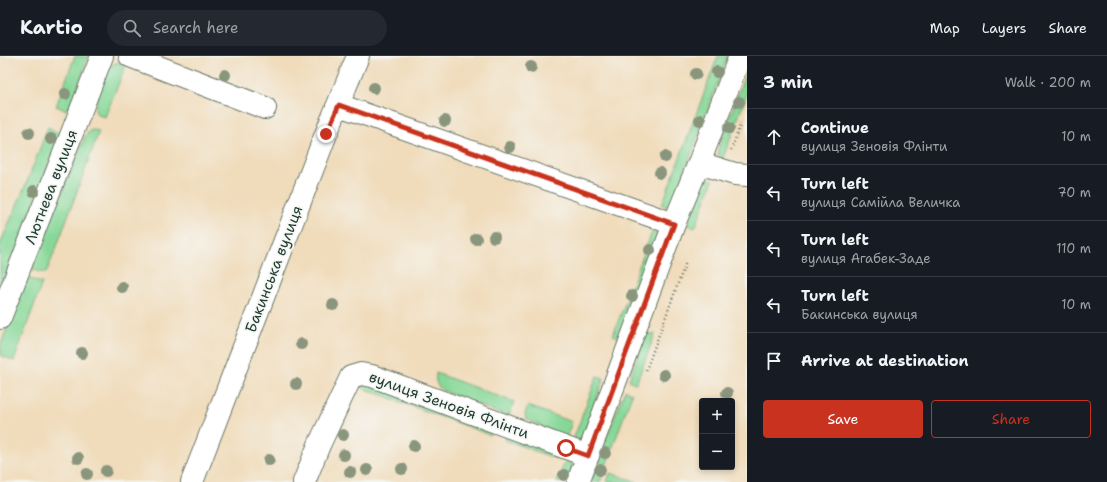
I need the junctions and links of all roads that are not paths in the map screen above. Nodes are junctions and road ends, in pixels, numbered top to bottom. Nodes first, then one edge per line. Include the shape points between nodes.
1 (102, 56) edge
2 (130, 56) edge
3 (358, 56) edge
4 (740, 56) edge
5 (339, 105) junction
6 (265, 108) dead end
7 (699, 163) junction
8 (747, 175) edge
9 (674, 224) junction
10 (0, 318) edge
11 (588, 456) junction
12 (192, 482) edge
13 (304, 482) edge
14 (578, 482) edge

1 - 10 street, Лютнева вулиця
2 - 6 street
3 - 5 street, Бакинська вулиця
4 - 7 street
5 - 9 street
5 - 12 street, Бакинська вулиця
7 - 8 street
7 - 9 street
9 - 11 street
11 - 13 street, вулиця Зеновія Флінти via 361,374 351,377
11 - 14 street

